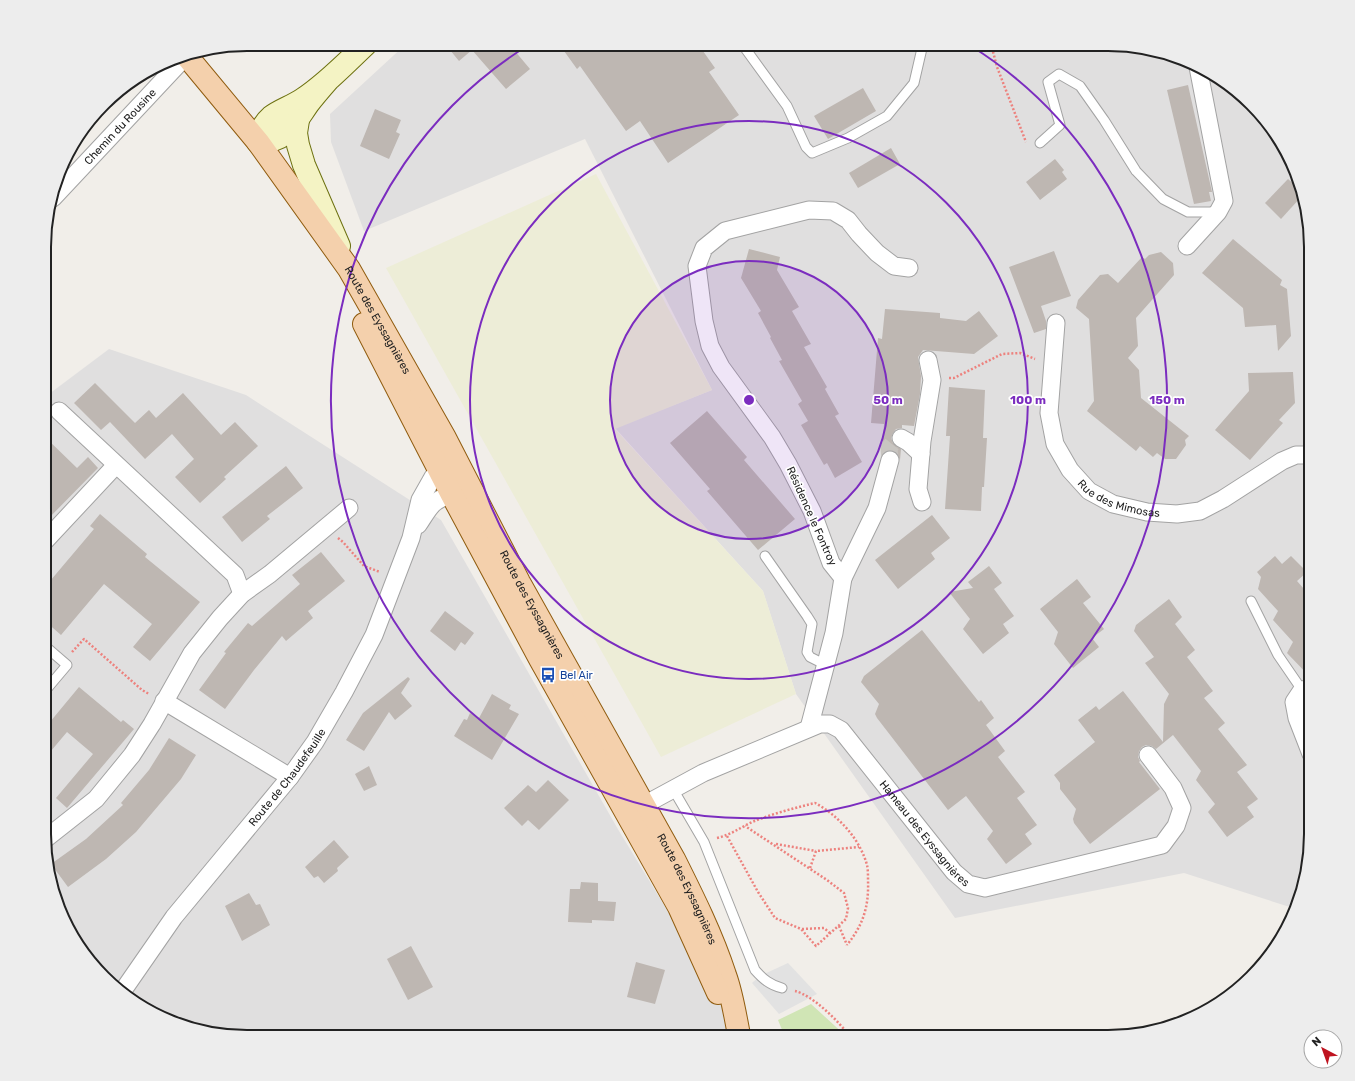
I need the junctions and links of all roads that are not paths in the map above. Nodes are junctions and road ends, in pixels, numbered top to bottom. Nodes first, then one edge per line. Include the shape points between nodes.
1 (359, 51) edge
2 (747, 51) edge
3 (921, 51) edge
4 (190, 60) edge
5 (178, 63) edge
6 (1199, 73) edge
7 (328, 80) junction
8 (234, 111) junction
9 (270, 117) junction
10 (298, 120) junction
11 (258, 142) junction
12 (1040, 143) road end
13 (59, 191) edge
14 (307, 210) junction
15 (1218, 212) junction
16 (1188, 246) dead end
17 (909, 268) dead end
18 (349, 269) junction
19 (1056, 323) dead end
20 (928, 360) dead end
21 (59, 411) dead end
22 (445, 438) junction
23 (901, 438) dead end
24 (921, 454) junction
25 (1304, 455) edge
26 (890, 460) tunnel mouth
27 (116, 465) junction
28 (449, 481) junction
29 (922, 502) dead end
30 (349, 508) dead end
31 (51, 535) edge
32 (411, 538) junction
33 (765, 556) dead end
34 (843, 578) junction
35 (520, 582) junction
36 (242, 594) junction
37 (1251, 601) dead end
38 (51, 651) edge
39 (826, 665) junction
40 (51, 684) edge
41 (1304, 687) edge
42 (557, 689) junction
43 (1304, 691) edge
44 (164, 701) junction
45 (809, 728) junction
46 (1304, 736) edge
47 (1148, 755) dead end
48 (290, 777) junction
49 (673, 789) junction
50 (644, 805) junction
51 (634, 826) junction
52 (51, 834) edge
53 (125, 987) edge
54 (782, 988) road end
55 (737, 1030) edge
56 (739, 1030) edge

1 - 7 main road
2 - 3 lane via 788,106 806,147 812,153 848,138 887,116 914,83
4 - 8 main road, Route des Eyssagnières
5 - 13 street, Chemin du Rousine
6 - 15 street via 1224,201
7 - 9 main road via 303,99
7 - 10 main road
8 - 9 main road
8 - 11 main road, Route des Eyssagnières
9 - 11 main road via 259,135
10 - 11 main road via 275,140
10 - 18 main road via 296,133 304,165
11 - 14 main road, Route des Eyssagnières
12 - 15 lane via 1060,125 1048,82 1059,74 1080,86 1136,171 1163,199 1188,212
14 - 18 main road, Route des Eyssagnières
14 - 28 main road, Route des Eyssagnières via 329,257
15 - 16 street
17 - 34 street, Résidence le Fontroy via 894,266 877,253 848,220 834,211 809,210 725,231 704,248 697,266 710,346 721,367 772,437 788,464 812,511 831,563
18 - 22 main road, Route des Eyssagnières
19 - 25 street, Rue des Mimosas via 1049,413 1055,444 1070,470 1089,491 1113,504 1147,512 1177,514 1200,511 1282,461 1296,455
20 - 24 street via 932,380
21 - 27 street
22 - 28 street
22 - 35 main road, Route des Eyssagnières
23 - 24 street
24 - 29 street via 918,489
26 - 34 street via 876,508
27 - 31 street
27 - 36 street via 235,575
28 - 32 street, Route de Chaudefeuille
28 - 32 street, Route de Chaudefeuille via 434,477 420,500
28 - 35 street via 501,560
28 - 42 main road, Route des Eyssagnières
30 - 36 street
32 - 48 street, Route de Chaudefeuille via 374,635 315,742
33 - 39 lane via 812,624 807,652 810,657
34 - 39 street, Résidence le Fontroy
35 - 50 main road, Route des Eyssagnières
36 - 44 street via 192,653
37 - 41 lane via 1278,655
38 - 40 lane via 67,665
39 - 45 street, Résidence le Fontroy
42 - 50 street via 585,722 630,800 636,805
42 - 51 main road, Route des Eyssagnières
43 - 46 street via 1294,702
44 - 48 street
44 - 52 street via 132,755 96,799
45 - 47 street, Hameau des Eyssagnières via 830,724 841,730 954,872 968,884 985,888 1162,845 1176,826 1182,808 1173,788
45 - 49 street, Hameau des Eyssagnières via 703,773
48 - 53 street, Route de Chaudefeuille via 174,917
49 - 50 street, Hameau des Eyssagnières
49 - 54 lane via 704,842 755,970 764,980
50 - 51 street via 638,811
50 - 56 main road, Route des Eyssagnières via 674,859 712,939 726,977
51 - 55 main road, Route des Eyssagnières via 678,908

